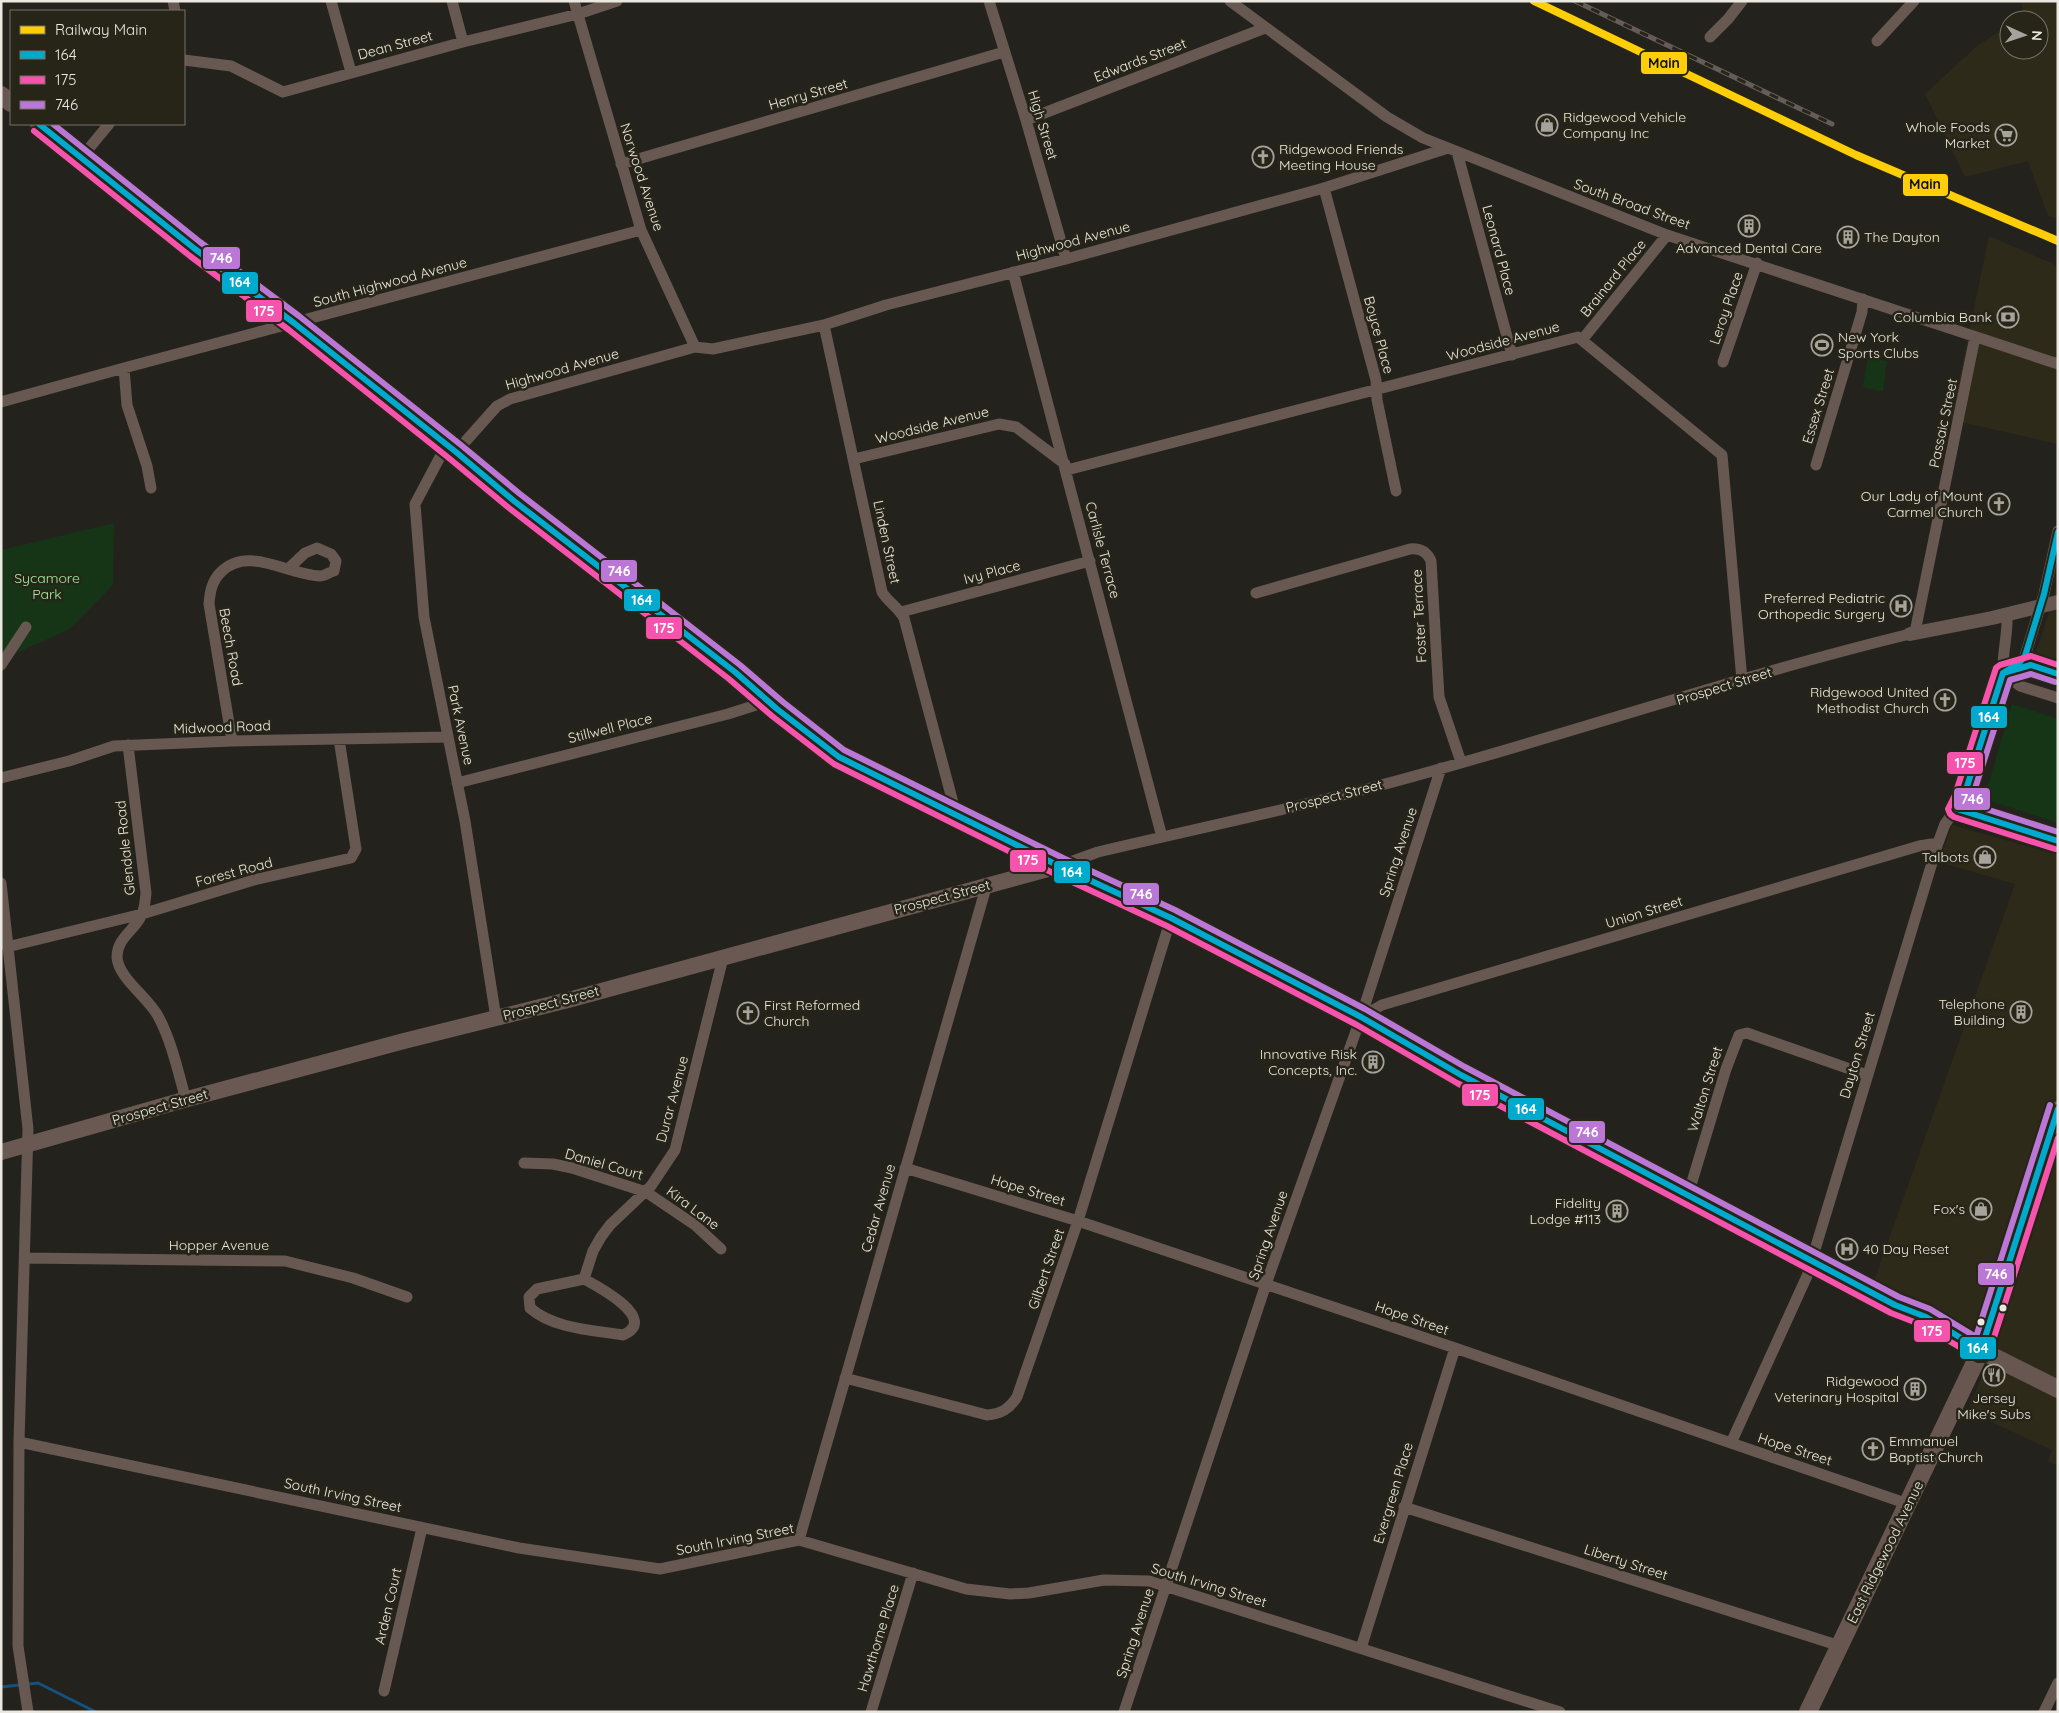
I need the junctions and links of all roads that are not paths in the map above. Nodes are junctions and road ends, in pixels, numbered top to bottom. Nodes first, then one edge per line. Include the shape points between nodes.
1 (332, 1) edge
2 (452, 1) edge
3 (574, 1) edge
4 (617, 1) edge
5 (989, 1) edge
6 (1230, 1) edge
7 (1742, 1) edge
8 (1914, 1) edge
9 (578, 14) junction
10 (1265, 28) junction
11 (1710, 37) dead end
12 (1877, 41) dead end
13 (463, 42) junction
14 (1004, 52) junction
15 (185, 60) edge
16 (351, 72) junction
17 (1026, 120) junction
18 (40, 125) edge
19 (108, 125) edge
20 (1452, 150) junction
21 (81, 158) junction
22 (621, 164) junction
23 (1324, 188) junction
24 (641, 230) junction
25 (1667, 235) junction
26 (1066, 259) junction
27 (1757, 263) junction
28 (1013, 272) junction
29 (1863, 299) junction
30 (294, 323) junction
31 (824, 325) junction
32 (1975, 337) junction
33 (1582, 340) junction
34 (699, 348) junction
35 (1512, 355) junction
36 (1724, 362) dead end
37 (2058, 364) edge
38 (124, 368) junction
39 (1377, 390) junction
40 (1, 402) edge
41 (454, 449) junction
42 (854, 459) junction
43 (1816, 465) dead end
44 (1066, 467) junction
45 (151, 488) dead end
46 (1396, 491) dead end
47 (2058, 531) edge
48 (1090, 561) junction
49 (288, 570) dead end
50 (1256, 593) dead end
51 (2058, 602) edge
52 (2040, 606) junction
53 (901, 612) junction
54 (2007, 615) junction
55 (26, 627) dead end
56 (1912, 633) junction
57 (1, 665) edge
58 (2003, 673) junction
59 (2058, 674) edge
60 (1742, 680) junction
61 (2058, 698) edge
62 (768, 701) junction
63 (448, 737) junction
64 (339, 739) junction
65 (232, 741) junction
66 (128, 745) junction
67 (1461, 762) junction
68 (1441, 768) junction
69 (1, 778) edge
70 (458, 782) junction
71 (1957, 809) junction
72 (956, 814) junction
73 (1162, 837) junction
74 (2058, 841) edge
75 (1938, 843) junction
76 (1059, 866) junction
77 (1, 884) edge
78 (987, 884) junction
79 (2, 905) edge
80 (142, 914) junction
81 (1172, 918) junction
82 (7, 947) junction
83 (723, 958) junction
84 (1361, 1017) junction
85 (496, 1018) junction
86 (1867, 1075) junction
87 (186, 1100) junction
88 (2058, 1109) edge
89 (28, 1145) junction
90 (1, 1152) edge
91 (524, 1164) dead end
92 (905, 1168) junction
93 (646, 1192) junction
94 (1688, 1195) junction
95 (1078, 1221) junction
96 (721, 1249) dead end
97 (25, 1258) junction
98 (1812, 1262) junction
99 (584, 1279) junction
100 (1266, 1284) junction
101 (407, 1297) dead end
102 (1455, 1348) junction
103 (1981, 1350) junction
104 (846, 1378) junction
105 (2058, 1389) edge
106 (19, 1442) junction
107 (1730, 1444) junction
108 (1908, 1504) junction
109 (1404, 1507) junction
110 (422, 1528) junction
111 (799, 1540) junction
112 (913, 1574) junction
113 (1166, 1586) junction
114 (1840, 1646) junction
115 (1361, 1648) junction
116 (2058, 1683) edge
117 (384, 1691) dead end
118 (28, 1712) edge
119 (871, 1712) edge
120 (1124, 1712) edge
121 (1560, 1712) edge
122 (1808, 1712) edge
123 (2044, 1712) edge

1 - 16 street
2 - 13 street
3 - 9 street, Norwood Avenue
4 - 9 street, Dean Street
5 - 14 street, High Street
6 - 10 street, South Broad Street
7 - 11 street
8 - 12 street
9 - 13 street, Dean Street
9 - 22 street, Norwood Avenue
10 - 17 street, Edwards Street
10 - 20 street, South Broad Street via 1387,117
13 - 16 street, Dean Street
14 - 17 street, High Street
14 - 22 street, Henry Street
15 - 16 street, Dean Street via 231,66 283,92
17 - 26 street, High Street
18 - 21 main road
19 - 21 street
20 - 23 street, Highwood Avenue
20 - 25 street, South Broad Street
20 - 35 street, Leonard Place
21 - 30 main road
22 - 24 street, Norwood Avenue
23 - 26 street, Highwood Avenue
23 - 39 street, Boyce Place
24 - 30 street, South Highwood Avenue
24 - 34 street, Norwood Avenue
25 - 27 street, South Broad Street
25 - 33 street, Brainard Place
26 - 28 street, Highwood Avenue
27 - 29 street, South Broad Street
27 - 36 street, Leroy Place
28 - 31 street, Highwood Avenue via 886,305
28 - 44 street, Carlisle Terrace
29 - 32 street, South Broad Street
29 - 43 street, Essex Street via 1862,312
30 - 38 street, South Highwood Avenue
30 - 41 main road
31 - 34 street, Highwood Avenue via 713,349
31 - 42 street, Linden Street
32 - 37 street, South Broad Street
32 - 56 street, Passaic Street
33 - 35 street, Woodside Avenue via 1578,337
33 - 60 street via 1722,455
34 - 41 street, Highwood Avenue via 510,399 497,406
35 - 39 street, Woodside Avenue
38 - 40 street, South Highwood Avenue
38 - 45 street via 127,405
39 - 44 street, Woodside Avenue
39 - 46 street, Boyce Place
41 - 62 main road via 514,501
41 - 63 street, Park Avenue via 440,457 415,504 424,617
42 - 44 street, Woodside Avenue via 999,424 1016,427
42 - 53 street, Linden Street via 882,592 886,600
44 - 48 street, Carlisle Terrace
47 - 52 street
48 - 53 street, Ivy Place
48 - 73 street, Carlisle Terrace
49 - 65 street, Beech Road via 256,561 234,563 218,576 209,593 208,604
50 - 67 street, Foster Terrace via 1410,549 1422,550 1431,561 1439,697
51 - 52 street, Prospect Street
52 - 54 street, Prospect Street
52 - 58 street via 2025,656
53 - 72 street, Linden Street
54 - 56 street, Prospect Street
54 - 58 street, Dayton Street
55 - 57 street
56 - 60 street, Prospect Street
58 - 59 street via 2031,665
58 - 61 street via 2020,686
58 - 71 street, Dayton Street
60 - 67 street, Prospect Street
62 - 70 street, Stillwell Place
62 - 72 main road via 839,757
63 - 64 street, Midwood Road
63 - 70 street, Park Avenue
64 - 65 street, Midwood Road
64 - 80 street, Forest Road via 356,849 351,858 254,880
65 - 66 street, Midwood Road
66 - 69 street, Midwood Road
66 - 80 street, Glendale Road via 146,892
67 - 68 street, Prospect Street
68 - 73 street, Prospect Street via 1372,788
68 - 84 street, Spring Avenue
70 - 85 street, Park Avenue
71 - 74 street
71 - 75 street, Dayton Street via 1945,824
72 - 76 main road
73 - 76 street, Prospect Street via 1098,852
75 - 84 street, Union Street via 1408,998
75 - 86 street, Dayton Street
76 - 78 main road, Prospect Street
76 - 81 main road
77 - 79 street
78 - 83 main road, Prospect Street
78 - 92 street, Cedar Avenue
79 - 82 street
80 - 82 street, Forest Road
80 - 87 street, Glendale Road via 118,949 119,966 158,1017
81 - 84 main road
81 - 95 street, Gilbert Street
82 - 89 street
83 - 85 main road, Prospect Street
83 - 93 street, Durar Avenue via 675,1150
84 - 94 main road via 1461,1075
84 - 100 street, Spring Avenue
85 - 87 main road, Prospect Street
86 - 94 street, Walton Street via 1746,1033 1739,1035
86 - 98 street, Dayton Street
87 - 89 main road, Prospect Street
88 - 103 street, East Ridgewood Avenue
89 - 90 main road, Prospect Street
89 - 97 street
91 - 93 street, Daniel Court via 572,1168
92 - 95 street, Hope Street
92 - 104 street, Cedar Avenue
93 - 96 street, Kira Lane via 695,1225
93 - 99 street, Durar Avenue via 601,1237
94 - 98 main road
95 - 100 street, Hope Street
95 - 104 street, Gilbert Street via 1017,1397 1005,1410 978,1414
97 - 101 street, Hopper Avenue via 286,1261 353,1278
97 - 106 street
98 - 103 main road via 1895,1305 1926,1317
98 - 107 street, Dayton Street
99 - 99 street via 623,1303 633,1318 630,1330 622,1335 563,1324 530,1308 529,1296 537,1289
100 - 102 street, Hope Street
100 - 113 street, Spring Avenue
102 - 107 street, Hope Street
102 - 109 street, Evergreen Place
103 - 105 main road
103 - 108 main road, East Ridgewood Avenue
104 - 111 street, Cedar Avenue
106 - 110 street, South Irving Street
106 - 118 street via 18,1646
107 - 108 street, Hope Street
108 - 114 main road, East Ridgewood Avenue
109 - 114 street, Liberty Street
109 - 115 street, Evergreen Place
110 - 111 street, South Irving Street via 519,1548 660,1569
110 - 117 street, Arden Court
111 - 112 street, South Irving Street
112 - 113 street, South Irving Street via 986,1593 1029,1593 1104,1580 1141,1581
112 - 119 street, Hawthorne Place
113 - 115 street, South Irving Street
113 - 120 street, Spring Avenue
114 - 122 main road, East Ridgewood Avenue
115 - 121 street, South Irving Street
116 - 123 street

